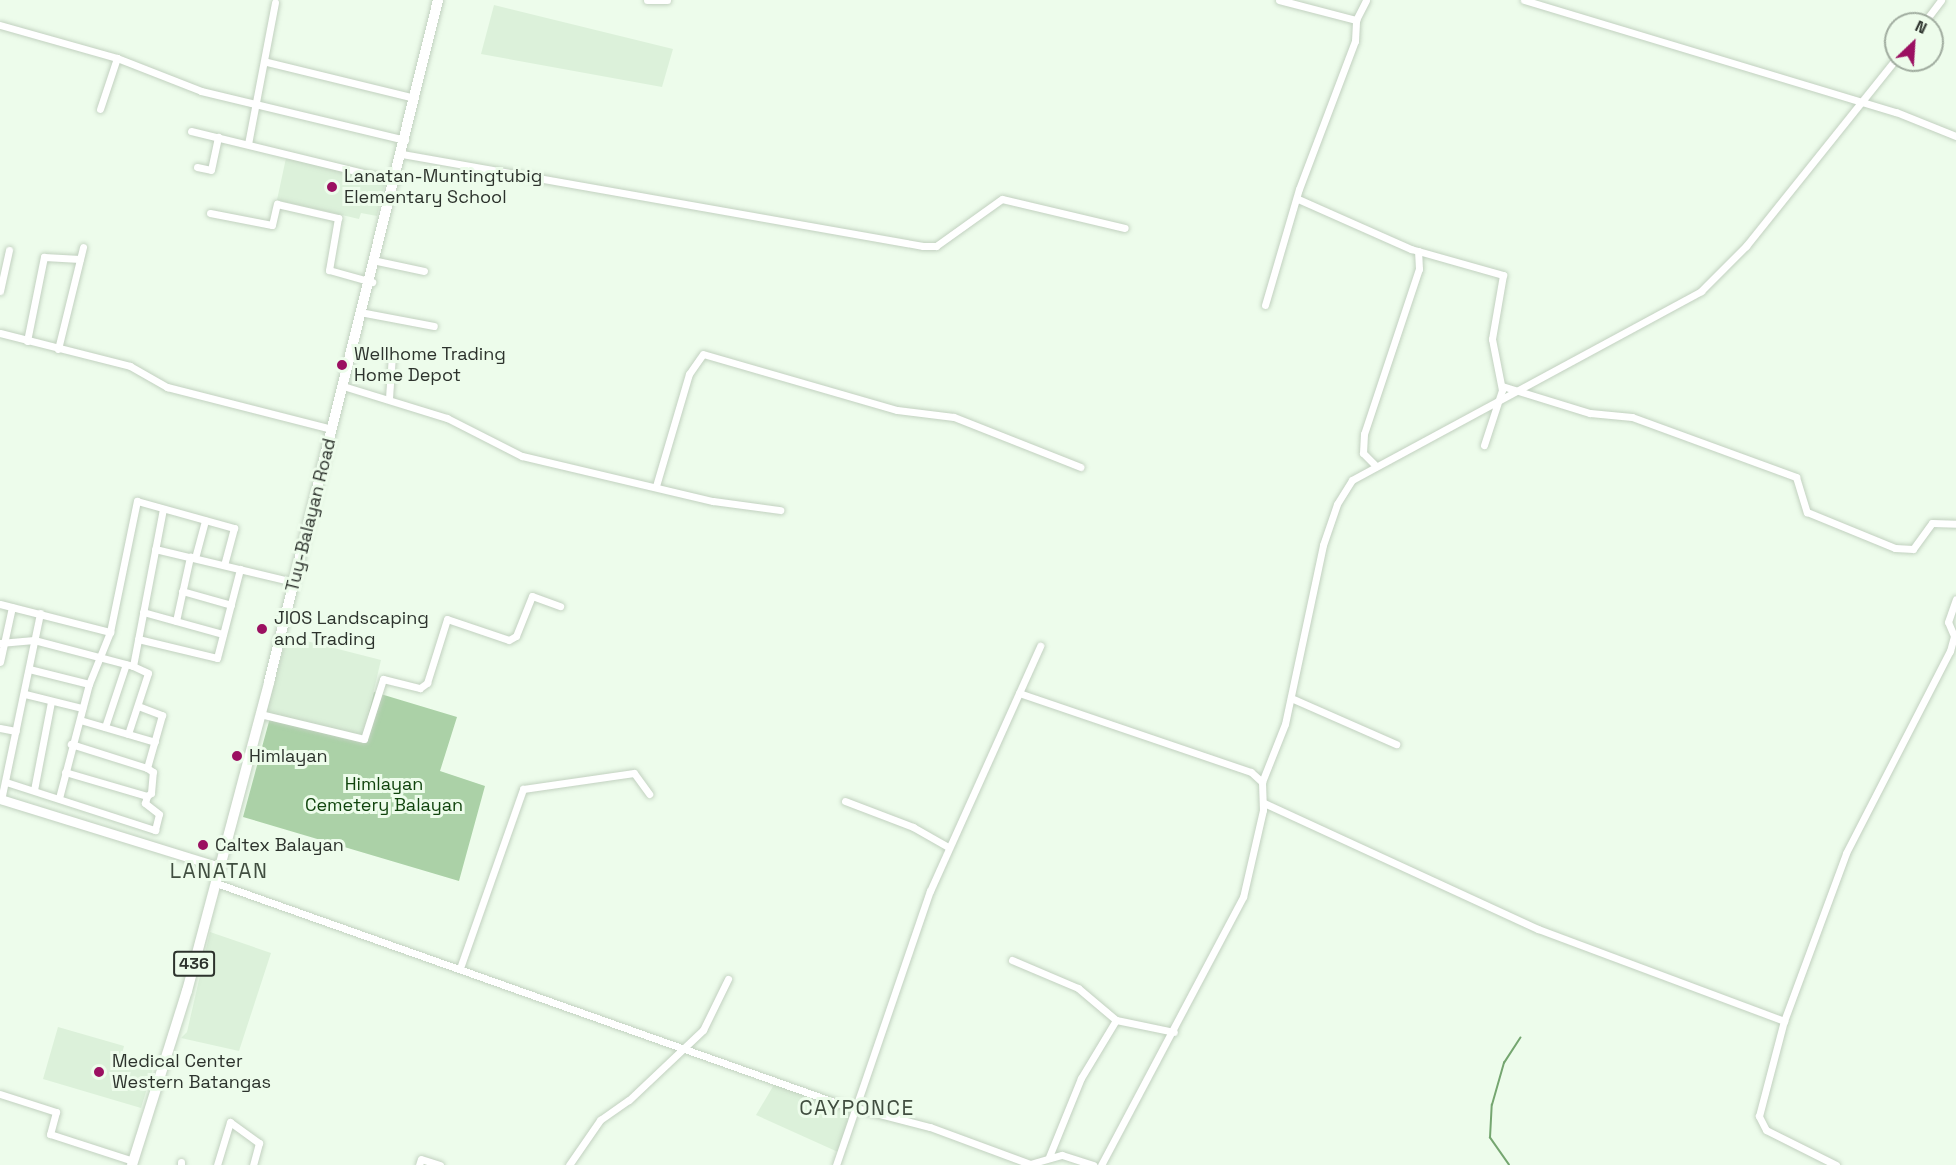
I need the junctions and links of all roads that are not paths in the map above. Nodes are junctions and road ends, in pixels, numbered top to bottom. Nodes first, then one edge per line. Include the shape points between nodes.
1 (438, 0) edge
2 (648, 0) edge
3 (667, 0) edge
4 (1279, 0) edge
5 (1366, 0) edge
6 (1524, 0) edge
7 (275, 3) dead end
8 (1356, 20) junction
9 (0, 26) edge
10 (117, 58) junction
11 (267, 62) junction
12 (1884, 72) edge
13 (415, 99) junction
14 (1857, 103) junction
15 (259, 104) junction
16 (100, 109) dead end
17 (191, 131) dead end
18 (1956, 136) edge
19 (218, 137) junction
20 (405, 140) junction
21 (248, 144) junction
22 (402, 154) junction
23 (197, 167) dead end
24 (396, 181) junction
25 (1298, 199) junction
26 (210, 213) dead end
27 (1125, 228) dead end
28 (83, 247) dead end
29 (9, 250) dead end
30 (1418, 251) junction
31 (80, 259) junction
32 (377, 261) junction
33 (2, 265) edge
34 (424, 271) dead end
35 (372, 282) junction
36 (0, 291) edge
37 (1265, 305) dead end
38 (364, 313) junction
39 (434, 326) dead end
40 (0, 333) edge
41 (27, 340) junction
42 (58, 349) junction
43 (392, 359) dead end
44 (343, 386) junction
45 (1502, 386) junction
46 (1513, 391) junction
47 (389, 398) junction
48 (1500, 399) junction
49 (332, 429) junction
50 (1484, 445) dead end
51 (1375, 465) junction
52 (1080, 467) dead end
53 (656, 486) junction
54 (163, 508) junction
55 (780, 510) dead end
56 (205, 520) junction
57 (1956, 524) edge
58 (156, 549) junction
59 (193, 558) junction
60 (224, 565) junction
61 (240, 569) junction
62 (294, 582) junction
63 (182, 591) junction
64 (1956, 599) edge
65 (0, 604) edge
66 (231, 605) junction
67 (560, 606) dead end
68 (12, 607) junction
69 (143, 612) junction
70 (40, 614) junction
71 (176, 621) junction
72 (110, 632) junction
73 (224, 634) junction
74 (138, 639) junction
75 (34, 640) junction
76 (2, 642) edge
77 (1040, 646) dead end
78 (102, 658) junction
79 (0, 662) edge
80 (129, 665) junction
81 (29, 669) junction
82 (89, 684) junction
83 (1019, 693) junction
84 (25, 694) junction
85 (1291, 698) junction
86 (51, 702) junction
87 (138, 706) junction
88 (82, 708) junction
89 (260, 714) junction
90 (80, 720) junction
91 (105, 727) junction
92 (0, 728) edge
93 (16, 731) junction
94 (128, 734) junction
95 (155, 742) junction
96 (71, 744) junction
97 (1396, 744) dead end
98 (0, 757) edge
99 (10, 759) junction
100 (147, 768) junction
101 (65, 772) junction
102 (6, 782) junction
103 (1262, 782) junction
104 (34, 790) junction
105 (649, 794) dead end
106 (147, 796) junction
107 (59, 798) junction
108 (1, 800) edge
109 (845, 801) dead end
110 (1264, 803) junction
111 (948, 848) junction
112 (219, 867) junction
113 (216, 883) junction
114 (1012, 960) dead end
115 (460, 968) junction
116 (728, 979) dead end
117 (1116, 1020) junction
118 (1785, 1021) junction
119 (1174, 1032) junction
120 (684, 1048) junction
121 (0, 1095) edge
122 (856, 1108) junction
123 (1049, 1157) junction
124 (420, 1162) edge
125 (132, 1163) edge
126 (217, 1165) edge
127 (253, 1165) edge
128 (440, 1165) edge
129 (569, 1165) edge
130 (836, 1165) edge
131 (1093, 1165) edge
132 (1101, 1165) edge
133 (1836, 1165) edge

1 - 13 main road, Tuy-Balayan Road / 436
2 - 3 street
4 - 8 street
5 - 8 street
6 - 14 street
7 - 11 street
8 - 25 street via 1355,41
9 - 10 street
10 - 15 street via 201,91
10 - 16 street
11 - 13 street
11 - 15 street
12 - 14 street
13 - 20 main road, Tuy-Balayan Road / 436
14 - 18 street
14 - 46 street via 1715,280
15 - 20 street
15 - 21 street
17 - 19 street
19 - 21 street
19 - 23 street via 211,170
20 - 22 main road, Tuy-Balayan Road / 436
21 - 24 street
22 - 24 main road, Tuy-Balayan Road / 436
22 - 27 street via 923,246 936,246 1002,199
24 - 32 main road, Tuy-Balayan Road / 436
25 - 30 street
25 - 37 street
26 - 35 street via 272,225 277,204 338,218 329,270
28 - 31 street
29 - 33 street
30 - 45 street via 1480,265 1505,278 1492,339
30 - 51 street via 1419,269 1364,434 1363,453
31 - 41 street via 44,257
31 - 42 street
32 - 34 street
32 - 35 main road, Tuy-Balayan Road / 436
33 - 36 street
35 - 38 main road, Tuy-Balayan Road / 436
38 - 39 street
38 - 44 main road, Tuy-Balayan Road / 436
40 - 41 street
41 - 42 street
42 - 49 street via 130,366 167,387
43 - 47 street
44 - 47 street
44 - 49 main road, Tuy-Balayan Road / 436
45 - 46 street
45 - 48 street
46 - 48 street
46 - 57 street via 1590,413 1632,417 1796,477 1807,512 1895,548 1912,549 1932,523
47 - 53 street via 447,418 522,456
48 - 50 street
48 - 51 street
49 - 62 main road, Tuy-Balayan Road / 436
51 - 85 street via 1352,480 1337,504
52 - 53 street via 954,417 897,410 703,354 689,374
53 - 55 street via 726,504
54 - 56 street
54 - 58 street
54 - 72 street via 137,501
56 - 59 street
56 - 60 street via 234,528
58 - 59 street
58 - 69 street
59 - 60 street
59 - 63 street
60 - 61 street
61 - 62 street
61 - 66 street
62 - 89 main road, Tuy-Balayan Road / 436
63 - 66 street
63 - 71 street
64 - 118 street via 1948,622 1954,636 1950,651 1846,853
65 - 68 street
66 - 73 street
67 - 89 street via 532,596 516,636 509,640 447,619 427,683 420,688 383,679 364,739
68 - 70 street
68 - 76 street
69 - 71 street
69 - 74 street
70 - 72 street
70 - 75 street
71 - 73 street
72 - 78 street
73 - 74 street via 217,658
74 - 80 street
75 - 76 street
75 - 78 street
75 - 81 street
76 - 79 street
77 - 83 street
78 - 80 street
78 - 82 street
80 - 87 street via 148,673
80 - 91 street
81 - 82 street
81 - 84 street
82 - 88 street
83 - 103 street via 1251,772
83 - 111 street
84 - 86 street
84 - 93 street
85 - 97 street
85 - 103 street via 1272,764
86 - 88 street
86 - 104 street
87 - 94 street
87 - 95 street via 162,715
88 - 90 street
89 - 112 main road, Tuy-Balayan Road / 436
90 - 91 street
90 - 96 street
91 - 94 street
92 - 93 street
93 - 99 street
94 - 95 street
95 - 100 street
96 - 100 street
96 - 101 street
98 - 99 street
99 - 102 street
100 - 106 street via 153,772
101 - 106 street
101 - 107 street
102 - 104 street
102 - 108 street
103 - 110 street
104 - 107 street
105 - 115 street via 634,773 523,789
106 - 107 street via 145,803 159,814 155,830
108 - 112 street
109 - 111 street via 913,827
110 - 118 street via 1538,929
110 - 119 street via 1243,897
111 - 122 street
112 - 113 main road, Tuy-Balayan Road / 436
113 - 115 street
113 - 125 main road, Tuy-Balayan Road / 436
114 - 117 street via 1078,988
115 - 120 street
116 - 120 street via 703,1030
117 - 119 street
117 - 123 street via 1081,1078
118 - 133 street via 1760,1123
119 - 132 street
120 - 122 street
120 - 129 street via 629,1100 600,1120
121 - 125 street via 56,1112 50,1134
122 - 123 street via 930,1127 1030,1164
122 - 130 street
123 - 131 street via 1073,1156
124 - 128 street
126 - 127 street via 230,1122 259,1143

